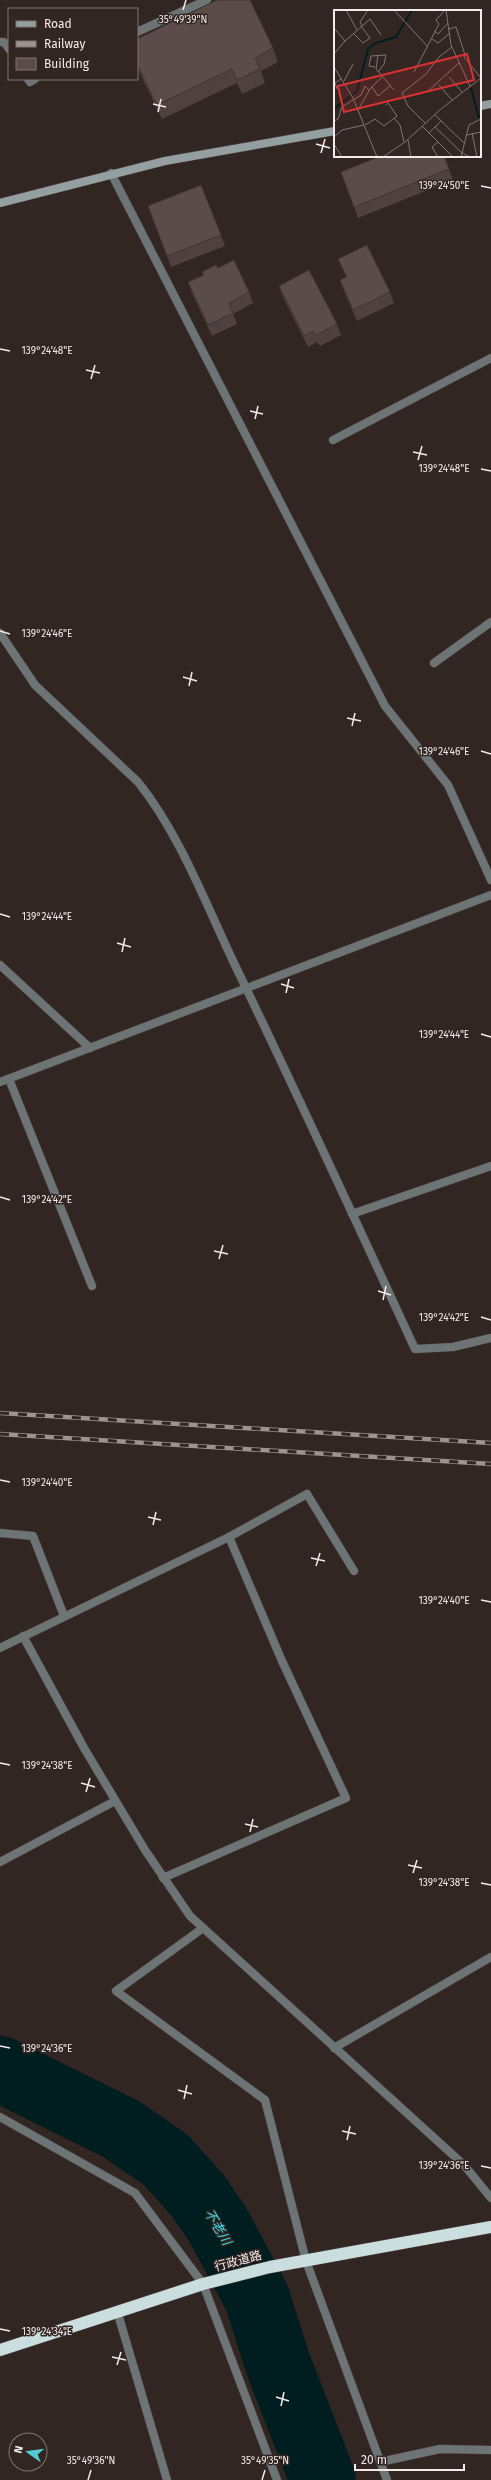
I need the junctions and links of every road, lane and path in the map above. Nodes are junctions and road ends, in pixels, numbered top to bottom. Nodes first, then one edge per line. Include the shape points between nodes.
1 (207, 0) edge
2 (138, 32) edge
3 (0, 42) edge
4 (8, 48) edge
5 (491, 104) edge
6 (481, 106) edge
7 (334, 131) edge
8 (111, 173) junction
9 (0, 202) edge
10 (491, 358) edge
11 (333, 440) dead end
12 (491, 622) edge
13 (0, 633) edge
14 (434, 663) dead end
15 (491, 880) edge
16 (491, 895) edge
17 (0, 965) edge
18 (247, 989) junction
19 (90, 1048) junction
20 (9, 1079) junction
21 (0, 1082) edge
22 (491, 1166) edge
23 (352, 1214) junction
24 (92, 1286) dead end
25 (491, 1338) edge
26 (0, 1533) edge
27 (229, 1537) junction
28 (354, 1571) dead end
29 (64, 1616) junction
30 (23, 1636) junction
31 (0, 1648) edge
32 (115, 1801) junction
33 (0, 1862) edge
34 (163, 1878) junction
35 (203, 1928) junction
36 (491, 1957) edge
37 (334, 2048) junction
38 (0, 2117) edge
39 (491, 2198) edge
40 (491, 2226) edge
41 (306, 2261) junction
42 (203, 2284) junction
43 (118, 2314) junction
44 (0, 2350) edge
45 (491, 2450) edge
46 (380, 2462) junction
47 (167, 2480) edge
48 (276, 2480) edge
49 (387, 2480) edge

1 - 2 street
3 - 4 street via 4,42
5 - 6 street
7 - 8 street via 164,161
8 - 9 street
8 - 15 street via 385,706 448,785
10 - 11 street
12 - 14 street
13 - 18 street via 35,685 152,798
16 - 18 street
17 - 19 street
18 - 19 street
18 - 23 street
19 - 20 street
20 - 21 street
20 - 24 street
22 - 23 street
23 - 25 street via 415,1349 453,1347
26 - 29 street via 33,1536
27 - 28 street via 307,1494
27 - 29 street
27 - 34 street via 282,1661 346,1798
29 - 30 street
30 - 31 street
30 - 32 street
32 - 33 street
32 - 34 street
34 - 35 street via 190,1916
35 - 37 street
35 - 41 street via 116,1991 265,2100
36 - 37 street
37 - 39 street via 464,2166
38 - 42 street via 135,2194
40 - 41 highway, 行政道路
41 - 42 highway, 行政道路
41 - 46 street
42 - 43 highway, 行政道路
42 - 48 street
43 - 44 highway, 行政道路
43 - 47 street
45 - 46 street via 440,2449
46 - 49 street

